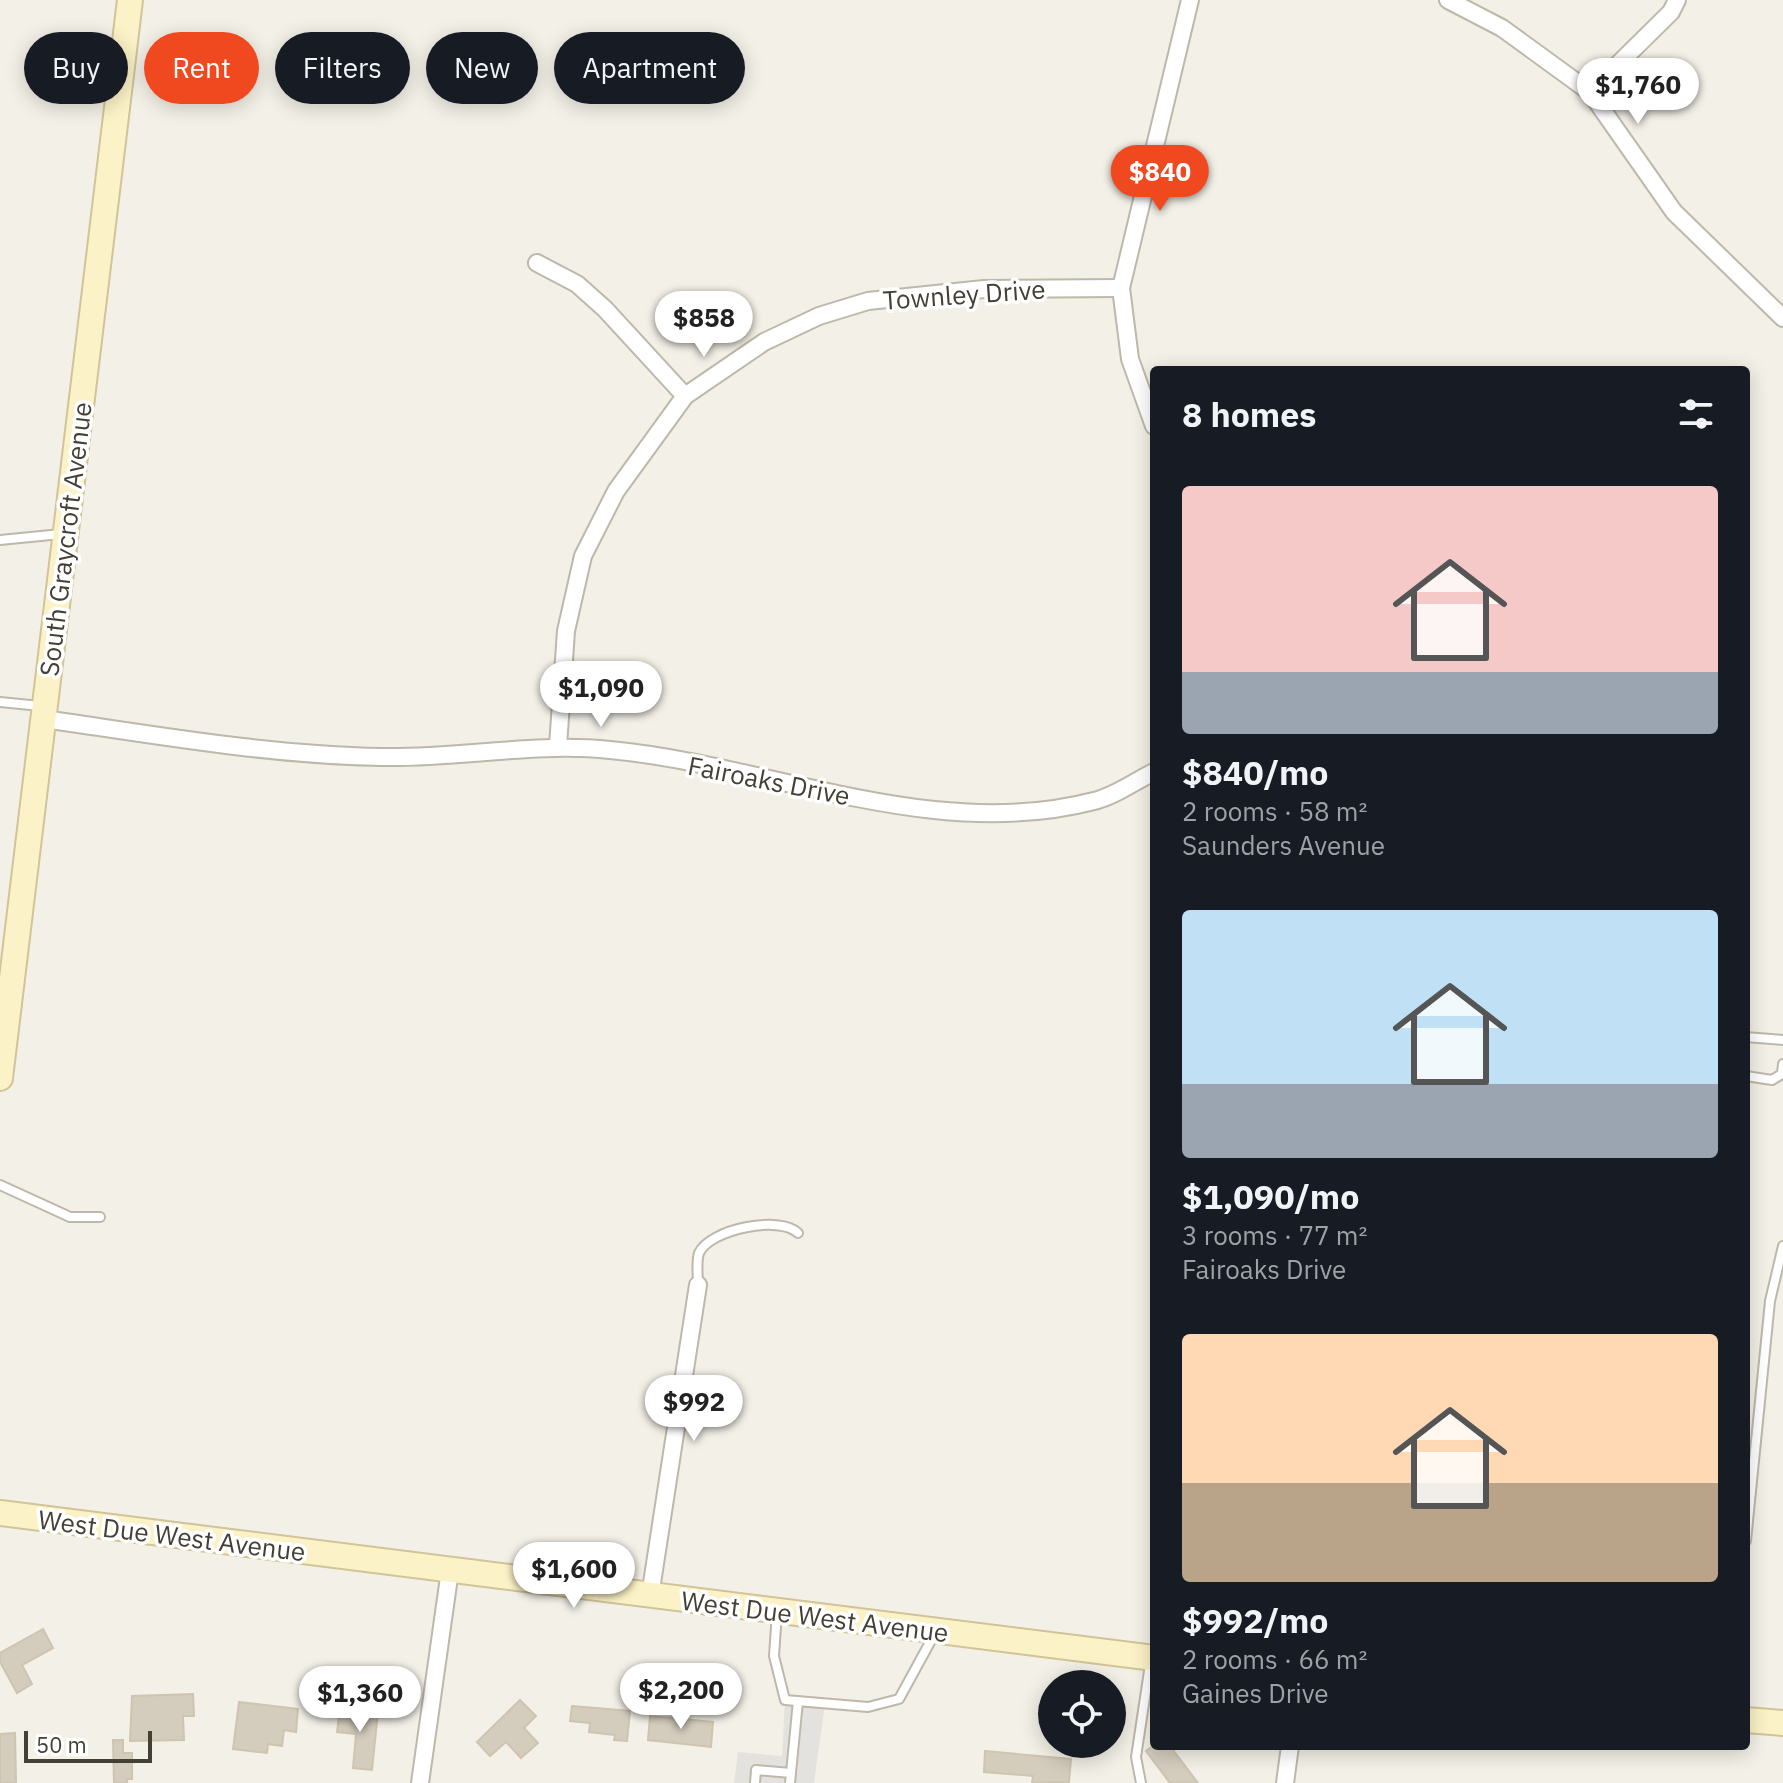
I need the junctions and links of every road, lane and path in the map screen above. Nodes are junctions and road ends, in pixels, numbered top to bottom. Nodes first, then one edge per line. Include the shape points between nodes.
1 (130, 0) edge
2 (1190, 0) edge
3 (1448, 0) edge
4 (1677, 0) edge
5 (1590, 92) junction
6 (537, 263) dead end
7 (1121, 288) junction
8 (1783, 318) edge
9 (685, 396) junction
10 (1150, 415) edge
11 (66, 534) junction
12 (0, 540) edge
13 (0, 702) edge
14 (44, 713) junction
15 (558, 746) junction
16 (1150, 774) edge
17 (1750, 1037) edge
18 (1783, 1040) edge
19 (1783, 1064) edge
20 (1750, 1077) edge
21 (0, 1078) edge
22 (0, 1185) edge
23 (100, 1217) dead end
24 (798, 1233) dead end
25 (1783, 1246) edge
26 (698, 1285) joint
27 (1750, 1501) edge
28 (0, 1513) edge
29 (450, 1570) junction
30 (650, 1596) junction
31 (777, 1611) junction
32 (936, 1631) junction
33 (1150, 1658) edge
34 (1150, 1670) edge
35 (798, 1701) junction
36 (1750, 1720) edge
37 (1783, 1723) edge
38 (1289, 1750) edge
39 (790, 1778) edge
40 (420, 1783) edge
41 (755, 1783) edge
42 (1141, 1783) edge
43 (1285, 1783) edge

1 - 11 main road, South Graycroft Avenue
2 - 7 street
3 - 5 street via 1502,28
4 - 5 street
5 - 8 street via 1674,212
6 - 9 street via 577,284 605,309
7 - 9 street, Townley Drive via 984,289 868,301 819,316 764,342
7 - 10 street via 1130,359
9 - 15 street, Townley Drive via 616,491 583,556 566,631
11 - 12 lane
11 - 14 main road, South Graycroft Avenue
13 - 14 lane
14 - 15 street, Fairoaks Drive via 288,752 383,757
14 - 21 main road, South Graycroft Avenue
15 - 16 street, Fairoaks Drive via 613,750 877,801 969,813 1040,811 1098,801
17 - 18 lane
19 - 20 lane via 1782,1074 1772,1080
22 - 23 lane via 70,1217
24 - 26 lane via 785,1223 772,1223 708,1244 698,1258
25 - 27 lane via 1770,1301
26 - 30 street
28 - 29 main road, West Due West Avenue
29 - 30 main road, West Due West Avenue
29 - 40 street
30 - 31 main road, West Due West Avenue
31 - 32 main road, West Due West Avenue
31 - 35 lane via 774,1656 785,1700
32 - 33 main road, West Due West Avenue
32 - 35 lane via 899,1699 868,1707
34 - 42 lane via 1136,1757
35 - 39 lane
36 - 37 main road
38 - 43 street
39 - 41 lane via 756,1770

